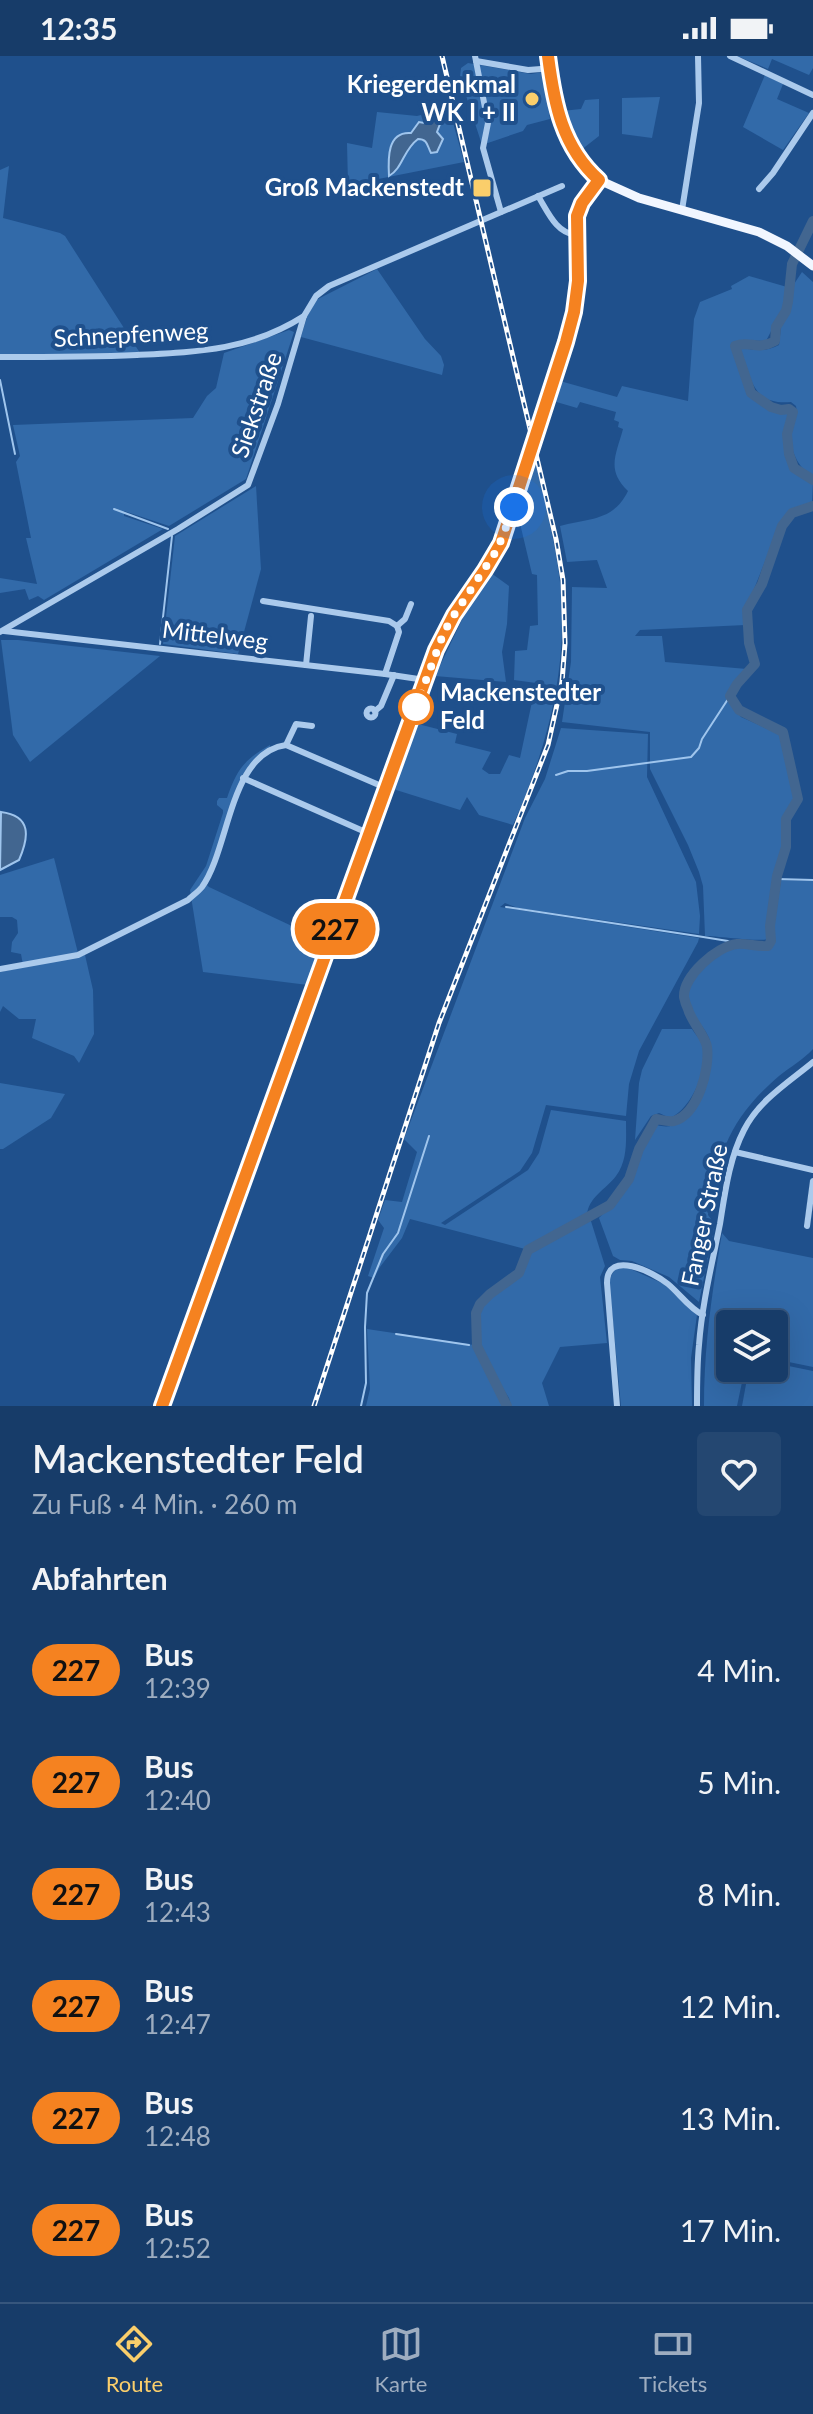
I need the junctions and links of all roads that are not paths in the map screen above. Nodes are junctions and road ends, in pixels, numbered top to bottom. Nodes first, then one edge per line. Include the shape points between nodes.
1 (548, 56) edge
2 (698, 56) edge
3 (730, 56) edge
4 (475, 58) edge
5 (541, 69) dead end
6 (813, 95) edge
7 (813, 113) edge
8 (599, 180) junction
9 (562, 186) dead end
10 (759, 189) dead end
11 (538, 196) junction
12 (682, 210) junction
13 (501, 212) junction
14 (576, 235) junction
15 (813, 266) edge
16 (304, 316) junction
17 (0, 357) edge
18 (263, 601) dead end
19 (411, 604) dead end
20 (311, 616) dead end
21 (397, 626) junction
22 (1, 632) edge
23 (306, 665) junction
24 (385, 674) junction
25 (394, 675) junction
26 (425, 680) junction
27 (375, 711) dead end
28 (312, 726) dead end
29 (286, 745) junction
30 (243, 778) junction
31 (386, 788) junction
32 (370, 834) junction
33 (0, 969) edge
34 (813, 1062) edge
35 (735, 1152) junction
36 (813, 1170) edge
37 (813, 1181) edge
38 (807, 1226) dead end
39 (703, 1315) junction
40 (162, 1406) edge
41 (617, 1406) edge
42 (697, 1406) edge

1 - 8 main road via 560,122 577,156
2 - 12 street via 699,103
3 - 6 street
4 - 5 street
4 - 13 street via 488,123 483,148
7 - 10 street
8 - 12 main road
8 - 14 street via 580,207
9 - 11 street, Siekstraße
11 - 13 street, Siekstraße
11 - 14 street via 560,229
12 - 15 main road via 759,232
13 - 16 street, Siekstraße via 329,286
14 - 26 street via 578,281 570,327 507,530 454,615
16 - 17 street, Schnepfenweg via 248,342 203,352
16 - 22 street, Siekstraße via 248,485
18 - 21 street
19 - 21 street
20 - 23 street
21 - 24 street
22 - 23 street, Mittelweg
23 - 24 street, Mittelweg
24 - 25 street, Mittelweg
25 - 26 street, Mittelweg
25 - 27 street
26 - 31 street
28 - 29 street via 296,724
29 - 30 street via 265,755
29 - 31 street
30 - 32 street
30 - 33 street via 216,860 188,900 78,955
31 - 32 street
32 - 40 street
34 - 35 street, Fanger Straße via 761,1106
35 - 36 street
35 - 39 street, Fanger Straße
37 - 38 street
39 - 41 street via 664,1281 628,1265 611,1267 607,1283
39 - 42 street, Fanger Straße

